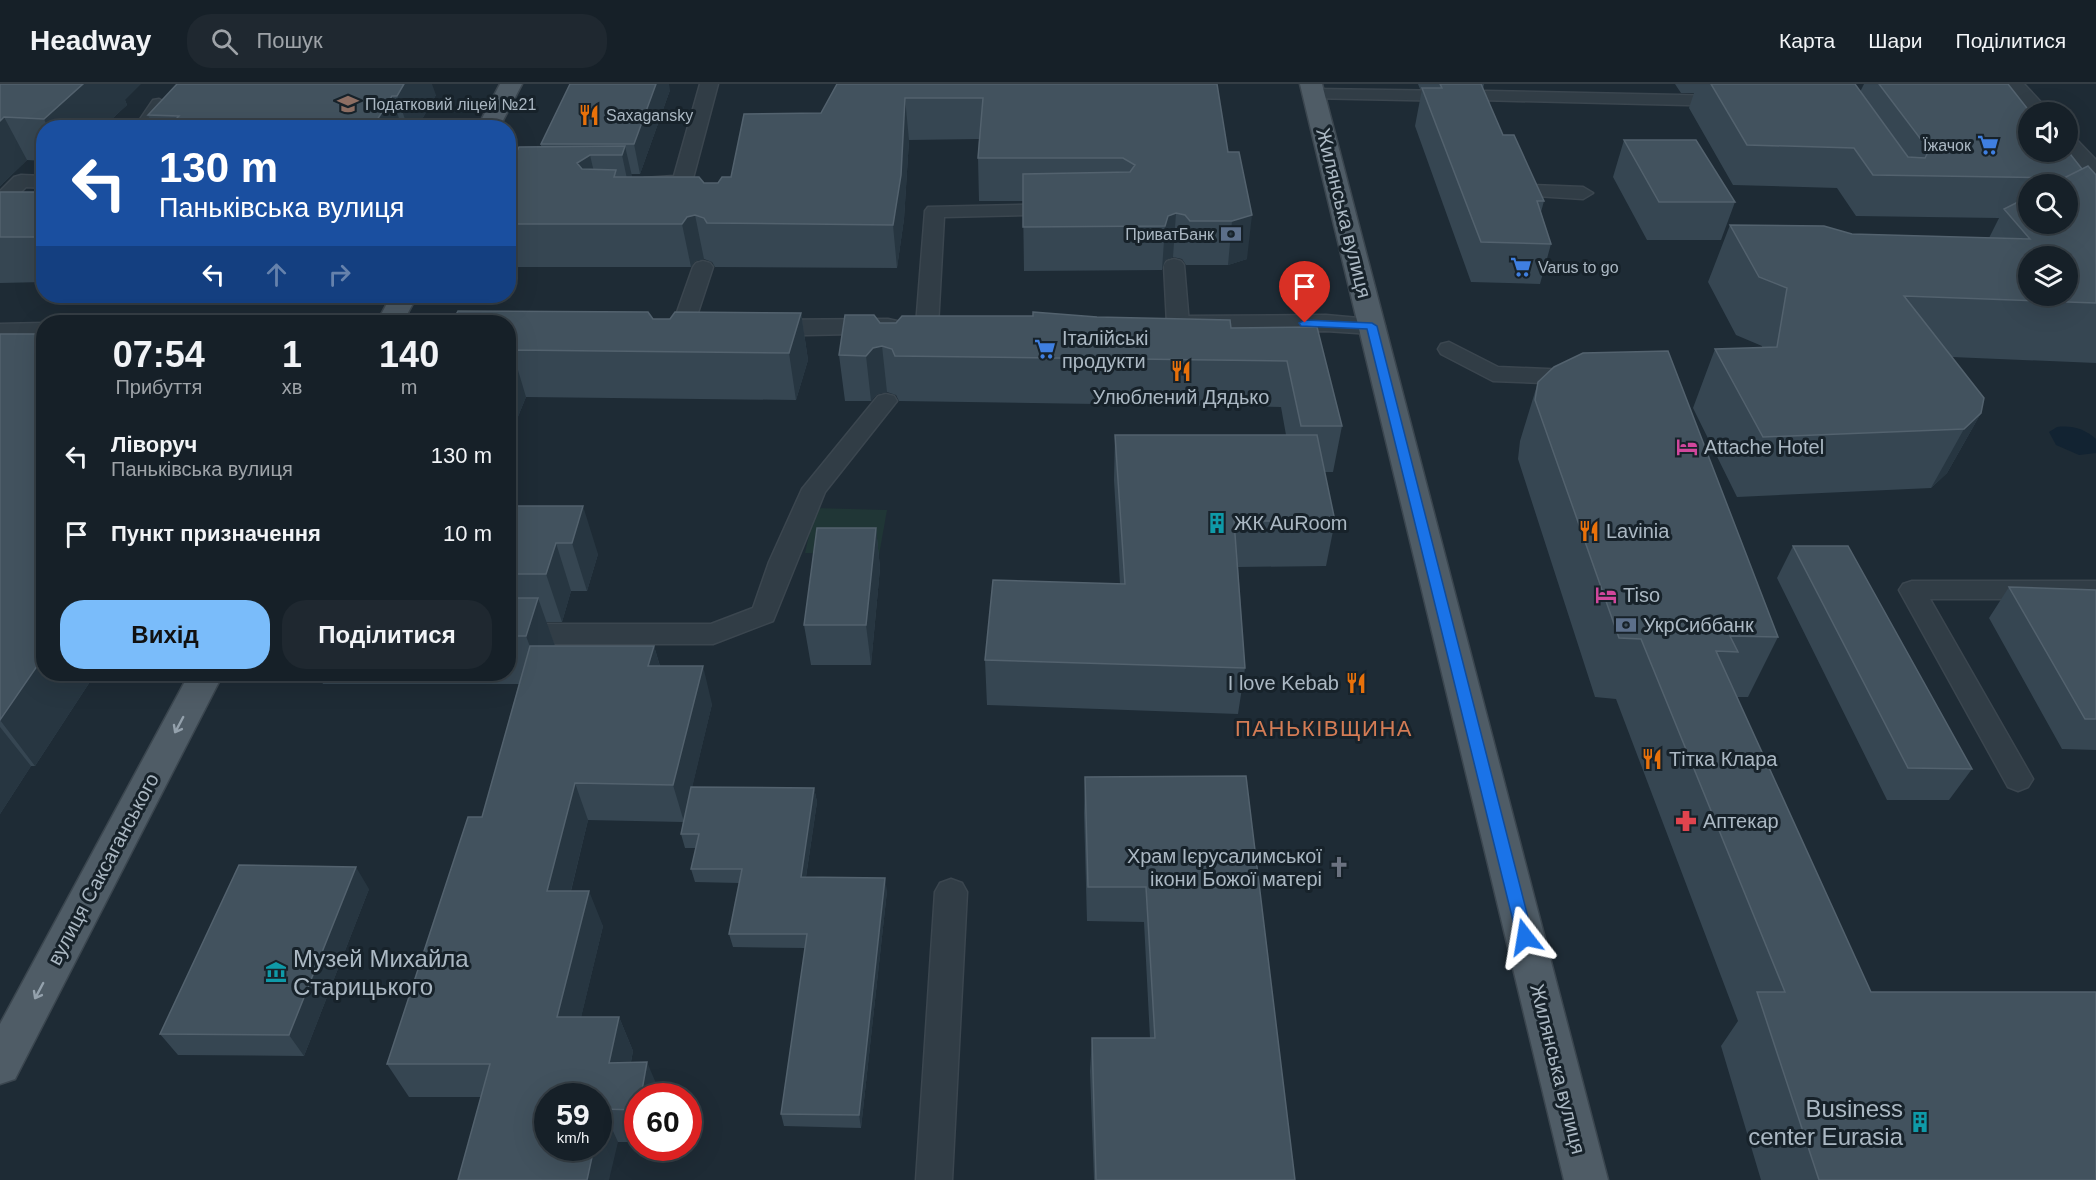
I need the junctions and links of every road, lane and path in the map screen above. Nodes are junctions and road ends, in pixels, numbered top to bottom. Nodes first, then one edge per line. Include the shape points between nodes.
1 (512, 84) edge
2 (709, 84) edge
3 (2012, 84) edge
4 (1313, 89) edge
5 (1485, 96) junction
6 (1742, 101) edge
7 (2029, 102) edge
8 (159, 104) edge
9 (1493, 114) edge
10 (148, 120) edge
11 (492, 120) edge
12 (1509, 153) edge
13 (2078, 155) edge
14 (2096, 174) edge
15 (36, 182) edge
16 (635, 182) edge
17 (1583, 193) dead end
18 (0, 202) edge
19 (1086, 209) edge
20 (1174, 265) dead end
21 (703, 267) dead end
22 (1166, 325) joint
23 (1372, 326) junction
24 (694, 329) junction
25 (919, 332) joint
26 (36, 334) edge
27 (10, 341) edge
28 (1449, 349) dead end
29 (672, 359) edge
30 (1569, 378) edge
31 (886, 401) dead end
32 (2096, 590) edge
33 (516, 634) edge
34 (202, 681) edge
35 (2018, 779) dead end
36 (951, 892) dead end
37 (0, 1065) edge
38 (934, 1180) edge
39 (1586, 1180) edge

1 - 11 main road
2 - 16 lane via 682,182
3 - 7 street
4 - 5 lane
4 - 23 main road, Жилянська вулиця
5 - 6 lane
5 - 9 lane
8 - 10 lane
12 - 17 lane via 1525,191
13 - 14 street
15 - 18 lane via 21,181
19 - 25 lane via 935,211
20 - 22 lane
21 - 24 lane
22 - 23 street
23 - 39 main road, Жилянська вулиця
24 - 25 street
24 - 29 lane
26 - 27 street
28 - 30 lane via 1493,374
31 - 33 lane via 814,489 764,614 713,634
32 - 35 lane via 1912,590
34 -> 37 main road, вулиця Саксаганського
36 - 38 lane

